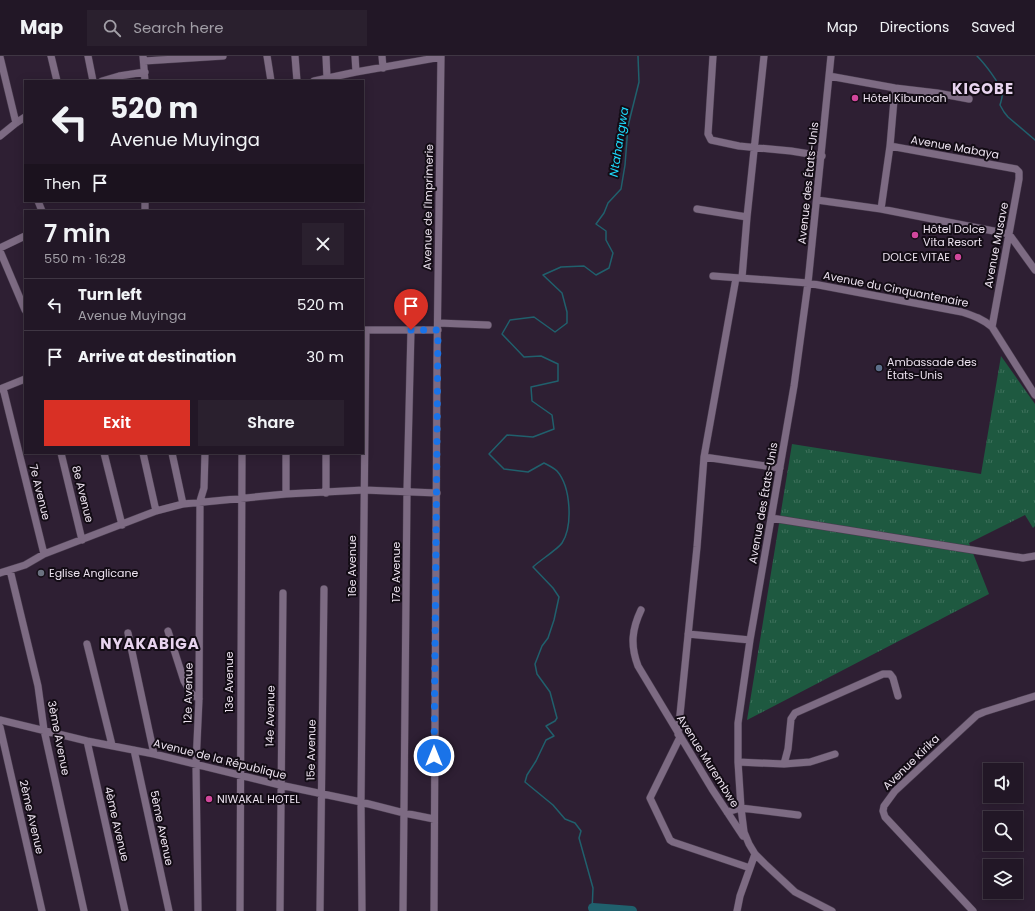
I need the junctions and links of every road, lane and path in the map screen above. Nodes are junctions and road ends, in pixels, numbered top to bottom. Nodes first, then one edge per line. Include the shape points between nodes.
1 (51, 56) edge
2 (88, 56) edge
3 (223, 56) edge
4 (267, 56) edge
5 (295, 56) edge
6 (326, 56) edge
7 (355, 56) edge
8 (382, 56) edge
9 (713, 56) edge
10 (764, 56) edge
11 (831, 56) edge
12 (441, 57) edge
13 (143, 59) edge
14 (414, 59) edge
15 (0, 62) edge
16 (383, 68) junction
17 (145, 72) junction
18 (356, 72) junction
19 (830, 76) junction
20 (327, 78) junction
21 (57, 80) edge
22 (93, 80) edge
23 (105, 80) edge
24 (145, 80) edge
25 (271, 80) edge
26 (297, 80) edge
27 (318, 80) edge
28 (895, 88) junction
29 (969, 99) dead end
30 (24, 118) edge
31 (16, 123) junction
32 (0, 136) edge
33 (890, 146) junction
34 (754, 147) junction
35 (822, 156) junction
36 (1016, 168) joint
37 (817, 200) junction
38 (697, 209) dead end
39 (881, 209) junction
40 (747, 216) junction
41 (1009, 234) junction
42 (24, 236) edge
43 (0, 248) edge
44 (0, 251) edge
45 (1035, 270) edge
46 (713, 276) dead end
47 (739, 278) junction
48 (808, 283) junction
49 (24, 308) edge
50 (488, 325) dead end
51 (438, 326) junction
52 (992, 328) junction
53 (365, 330) edge
54 (411, 330) junction
55 (24, 379) edge
56 (2, 389) edge
57 (1035, 394) edge
58 (61, 454) edge
59 (104, 454) edge
60 (143, 454) edge
61 (172, 454) edge
62 (205, 454) edge
63 (242, 454) edge
64 (286, 454) edge
65 (326, 454) edge
66 (704, 457) junction
67 (780, 468) junction
68 (364, 490) junction
69 (407, 491) junction
70 (326, 493) junction
71 (437, 493) junction
72 (286, 494) junction
73 (241, 498) junction
74 (200, 501) junction
75 (183, 504) junction
76 (156, 511) junction
77 (771, 518) junction
78 (122, 525) junction
79 (82, 540) junction
80 (44, 554) junction
81 (1035, 556) edge
82 (10, 570) junction
83 (0, 573) edge
84 (324, 589) dead end
85 (283, 593) dead end
86 (641, 610) dead end
87 (168, 631) dead end
88 (128, 633) dead end
89 (688, 634) junction
90 (750, 640) junction
91 (87, 644) dead end
92 (898, 696) dead end
93 (1035, 696) edge
94 (199, 700) junction
95 (0, 720) edge
96 (0, 727) edge
97 (44, 730) junction
98 (679, 736) junction
99 (87, 741) junction
100 (112, 745) junction
101 (134, 750) junction
102 (154, 754) junction
103 (835, 754) dead end
104 (738, 762) junction
105 (196, 764) junction
106 (784, 764) junction
107 (240, 776) junction
108 (280, 785) junction
109 (321, 794) junction
110 (361, 802) junction
111 (741, 808) junction
112 (726, 812) junction
113 (404, 813) junction
114 (798, 815) dead end
115 (434, 819) junction
116 (749, 844) junction
117 (755, 854) junction
118 (750, 868) junction
119 (42, 911) edge
120 (84, 911) edge
121 (125, 911) edge
122 (169, 911) edge
123 (198, 911) edge
124 (240, 911) edge
125 (280, 911) edge
126 (320, 911) edge
127 (362, 911) edge
128 (403, 911) edge
129 (434, 911) edge
130 (737, 911) edge
131 (832, 911) edge
132 (973, 911) edge

1 - 21 street
2 - 22 street
3 - 13 street
4 - 25 street
5 - 26 street
6 - 20 street
7 - 18 street
8 - 16 street
9 - 34 street via 708,134 711,140
10 - 34 street
11 - 19 street, Avenue des États-Unis
12 - 14 street
12 - 51 street, Avenue de l'Imprimerie
13 - 17 street
14 - 16 street
15 - 31 street
16 - 18 street
17 - 23 street
17 - 24 street
18 - 20 street
19 - 28 street
19 - 35 street, Avenue des États-Unis
20 - 27 street
28 - 29 street
28 - 33 street
30 - 31 street
31 - 32 street
33 - 36 street, Avenue Mabaya
33 - 39 street
34 - 35 street
34 - 40 street
35 - 37 street, Avenue des États-Unis
36 - 41 street, Avenue Musave via 1020,172 1020,178
37 - 39 street
37 - 48 street, Avenue des États-Unis
38 - 40 street
39 - 41 street
40 - 47 street
41 - 45 street
41 - 52 street, Avenue Musave
42 - 43 street
44 - 49 street
46 - 47 street, Avenue du Cinquantenaire
47 - 48 street, Avenue du Cinquantenaire
47 - 66 street
48 - 52 street, Avenue du Cinquantenaire via 962,312 980,318
48 - 67 street, Avenue des États-Unis
50 - 51 street
51 - 54 street
51 - 71 street, Avenue de l'Imprimerie
52 - 57 street, Avenue du Cinquantenaire
53 - 54 street
53 - 68 street, 16e Avenue
54 - 69 street, 17e Avenue
55 - 56 street
56 - 80 street, 7e Avenue
58 - 79 street, 8e Avenue
59 - 78 street
60 - 76 street
61 - 75 street
62 - 74 street, 12e Avenue via 204,488
63 - 73 street, 13e Avenue
64 - 72 street
65 - 70 street
66 - 67 street
66 - 89 street
67 - 77 street, Avenue des États-Unis
68 - 69 street
68 - 70 street
68 - 110 street, 16e Avenue
69 - 71 street
69 - 113 street, 17e Avenue
70 - 72 street
71 - 115 street, Avenue de l'Imprimerie
72 - 73 street
73 - 74 street
73 - 107 street, 13e Avenue
74 - 75 street
74 - 94 street, 12e Avenue
75 - 76 street
76 - 78 street
77 - 81 street via 1023,558
77 - 90 street, Avenue des États-Unis
78 - 79 street
79 - 80 street
80 - 82 street
82 - 83 street
82 - 97 street, 3ème Avenue via 38,686
84 - 109 street, 15e Avenue
85 - 108 street, 14e Avenue
86 - 98 street, Avenue Murembwe via 633,633 634,654 638,666
87 - 94 street via 184,681
88 - 102 street
89 - 90 street
89 - 98 street
90 - 104 street, Avenue des États-Unis via 738,719
91 - 100 street
92 - 106 street via 893,678 885,673 797,712 791,719
93 - 132 street, Avenue Kirika via 977,715 907,779 884,806 885,817
94 - 105 street, 12e Avenue
95 - 97 street, Avenue de la République
96 - 119 street, 2ème Avenue
97 - 99 street, Avenue de la République
97 - 120 street, 3ème Avenue
98 - 112 street, Avenue Murembwe
98 - 118 street via 650,798 670,840
99 - 100 street, Avenue de la République
99 - 121 street, 4ème Avenue
100 - 101 street, Avenue de la République
101 - 102 street, Avenue de la République
101 - 122 street, 5ème Avenue
102 - 105 street, Avenue de la République
103 - 106 street via 810,762
104 - 106 street
104 - 111 street, Avenue des États-Unis
105 - 107 street, Avenue de la République
105 - 123 street, 12e Avenue
107 - 108 street, Avenue de la République
107 - 124 street, 13e Avenue
108 - 109 street, Avenue de la République
108 - 125 street, 14e Avenue
109 - 110 street, Avenue de la République
109 - 126 street, 15e Avenue
110 - 113 street, Avenue de la République
110 - 127 street, 16e Avenue
111 - 112 street
111 - 114 street
111 - 116 street, Avenue des États-Unis via 744,832
112 - 116 street, Avenue Murembwe
113 - 115 street, Avenue de la République
113 - 128 street, 17e Avenue
115 - 129 street, Avenue de l'Imprimerie
116 - 117 street, Avenue des États-Unis
117 - 118 street
117 - 131 street, Avenue des États-Unis via 795,892
118 - 130 street

